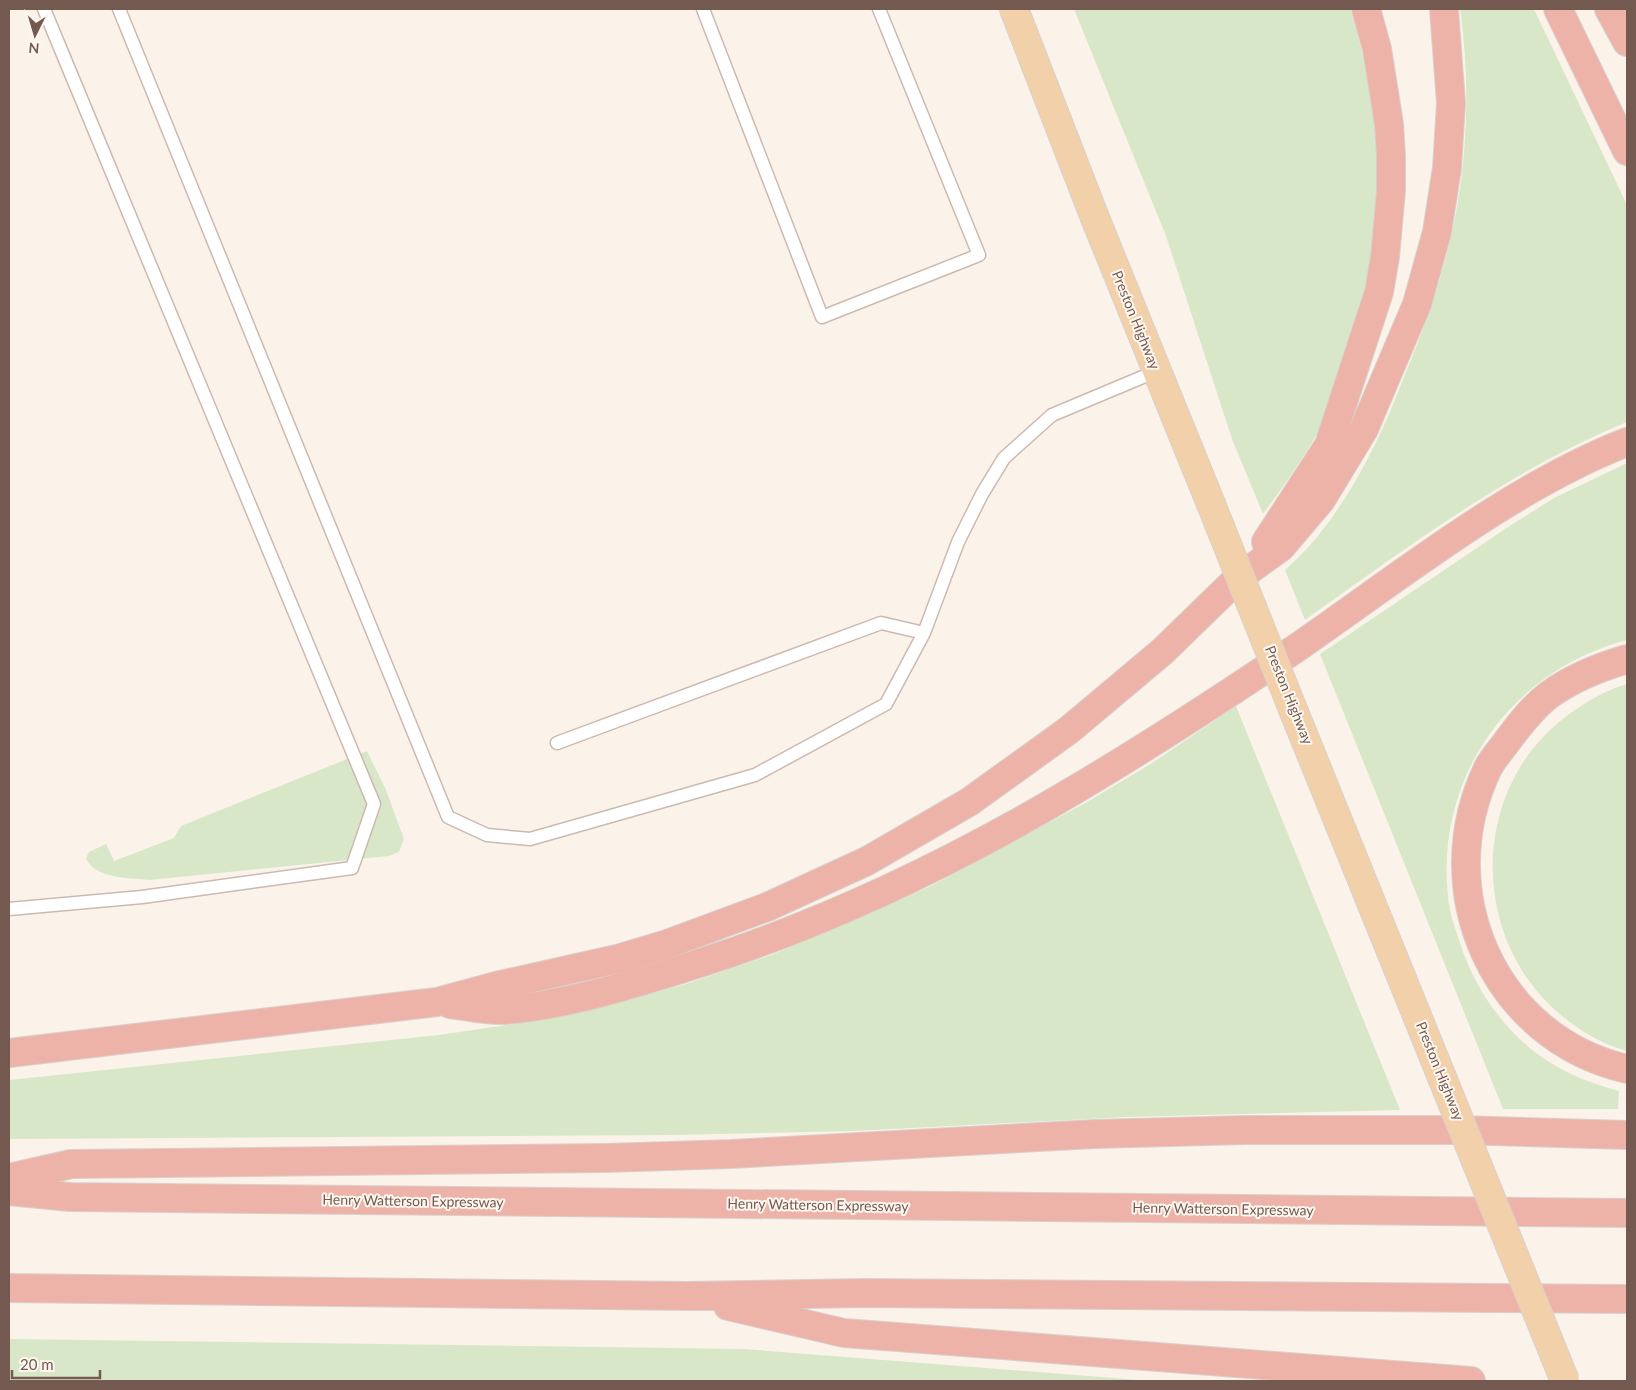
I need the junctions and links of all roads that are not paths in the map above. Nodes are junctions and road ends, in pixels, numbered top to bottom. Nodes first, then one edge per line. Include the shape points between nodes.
1 (44, 9) edge
2 (119, 9) edge
3 (703, 9) edge
4 (878, 9) edge
5 (1014, 9) edge
6 (1366, 9) edge
7 (1444, 9) edge
8 (1558, 9) edge
9 (1609, 9) edge
10 (1627, 42) edge
11 (1627, 152) edge
12 (1157, 371) junction
13 (1627, 442) edge
14 (1250, 570) junction
15 (924, 633) junction
16 (1627, 659) edge
17 (557, 743) dead end
18 (9, 909) edge
19 (437, 1002) junction
20 (9, 1052) edge
21 (1627, 1069) edge
22 (1627, 1135) edge
23 (9, 1178) edge
24 (9, 1191) edge
25 (1627, 1213) edge
26 (9, 1288) edge
27 (688, 1296) junction
28 (1627, 1299) edge
29 (1471, 1381) edge
30 (1565, 1381) edge

1 - 18 lane via 374,804 352,868 142,897
2 - 15 lane via 448,817 486,836 530,839 754,776 886,704
3 - 4 lane via 822,317 979,255
5 - 12 main road, Preston Highway
6 - 14 highway via 1378,49 1391,156 1385,258 1379,292 1329,446
7 - 14 highway via 1451,103 1447,168 1437,232 1416,304 1364,430 1322,500 1281,547
8 - 11 highway
9 - 10 highway
12 - 15 lane via 1052,415 1004,458 958,542
12 - 30 main road, Preston Highway, bridge
13 - 19 highway via 1551,478 1472,527 1231,692 1101,776 911,879 762,943 660,976 560,1000 500,1010
14 - 19 highway via 1149,663 1062,736 969,802 867,861 767,907 667,944 575,970
15 - 17 lane via 881,624
16 - 21 highway via 1574,680 1548,696 1524,719 1489,766 1478,791 1466,854 1470,908 1476,934 1502,984 1538,1026 1561,1042 1588,1057
19 - 20 highway
22 - 23 highway via 1458,1130 1113,1133 616,1158 71,1164
24 - 25 highway, Henry Watterson Expressway via 90,1197
26 - 27 highway
27 - 28 highway via 865,1293
27 - 29 highway via 844,1333

